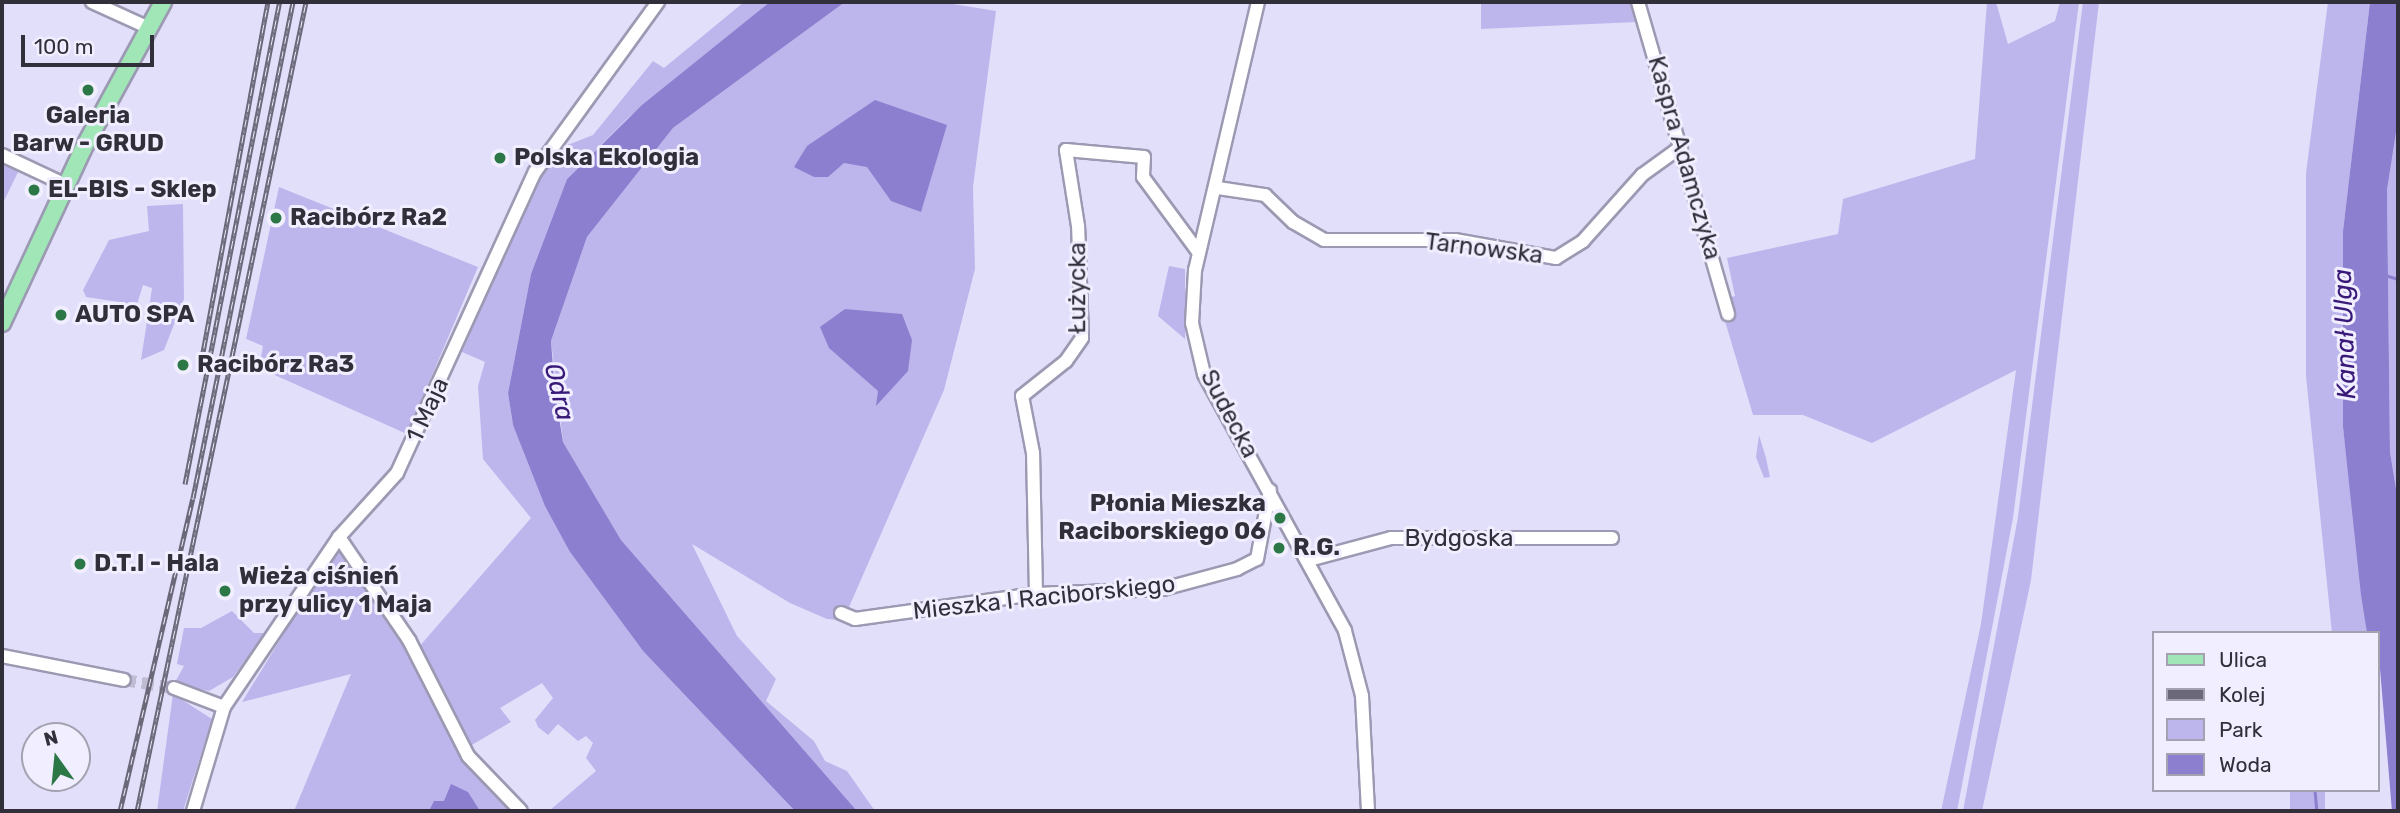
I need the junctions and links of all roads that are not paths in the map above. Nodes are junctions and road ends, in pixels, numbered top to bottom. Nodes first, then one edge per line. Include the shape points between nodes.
1 (92, 2) edge
2 (163, 2) edge
3 (658, 2) edge
4 (1258, 2) edge
5 (1638, 2) edge
6 (118, 7) edge
7 (149, 28) junction
8 (1681, 147) junction
9 (2, 155) edge
10 (66, 185) junction
11 (1218, 188) junction
12 (1199, 253) junction
13 (1728, 314) dead end
14 (2, 323) edge
15 (1270, 490) junction
16 (339, 537) junction
17 (1612, 538) dead end
18 (1309, 560) junction
19 (1036, 594) junction
20 (841, 613) dead end
21 (2, 656) edge
22 (124, 680) tunnel mouth
23 (174, 688) tunnel mouth
24 (224, 707) junction
25 (193, 811) edge
26 (521, 811) edge
27 (1368, 811) edge

1 - 6 street
2 - 7 main road
3 - 16 street, 1 Maja via 535,173 397,473
4 - 11 street, Sudecka via 1240,59
5 - 8 street, Kaspra Adamczyka
6 - 7 street
7 - 10 main road
8 - 11 street, Tarnowska via 1642,175 1583,241 1556,258 1455,240 1324,240 1293,222 1265,195
8 - 13 street, Kaspra Adamczyka
9 - 10 street
10 - 14 main road
11 - 12 street, Sudecka
12 - 15 street, Sudecka via 1192,323 1204,374
12 - 19 street, Łużycka via 1143,177 1144,156 1066,150 1078,226 1082,338 1066,361 1022,396 1033,453
15 - 18 street, Sudecka
15 - 19 street, Mieszka I Raciborskiego via 1257,559 1237,569 1163,589
16 - 24 street, 1 Maja
16 - 26 street via 409,640 468,756
17 - 18 street, Bydgoska via 1391,538
18 - 27 street, Sudecka via 1356,666
19 - 20 street, Mieszka I Raciborskiego via 855,619
21 - 22 street
23 - 24 street
24 - 25 street, 1 Maja

